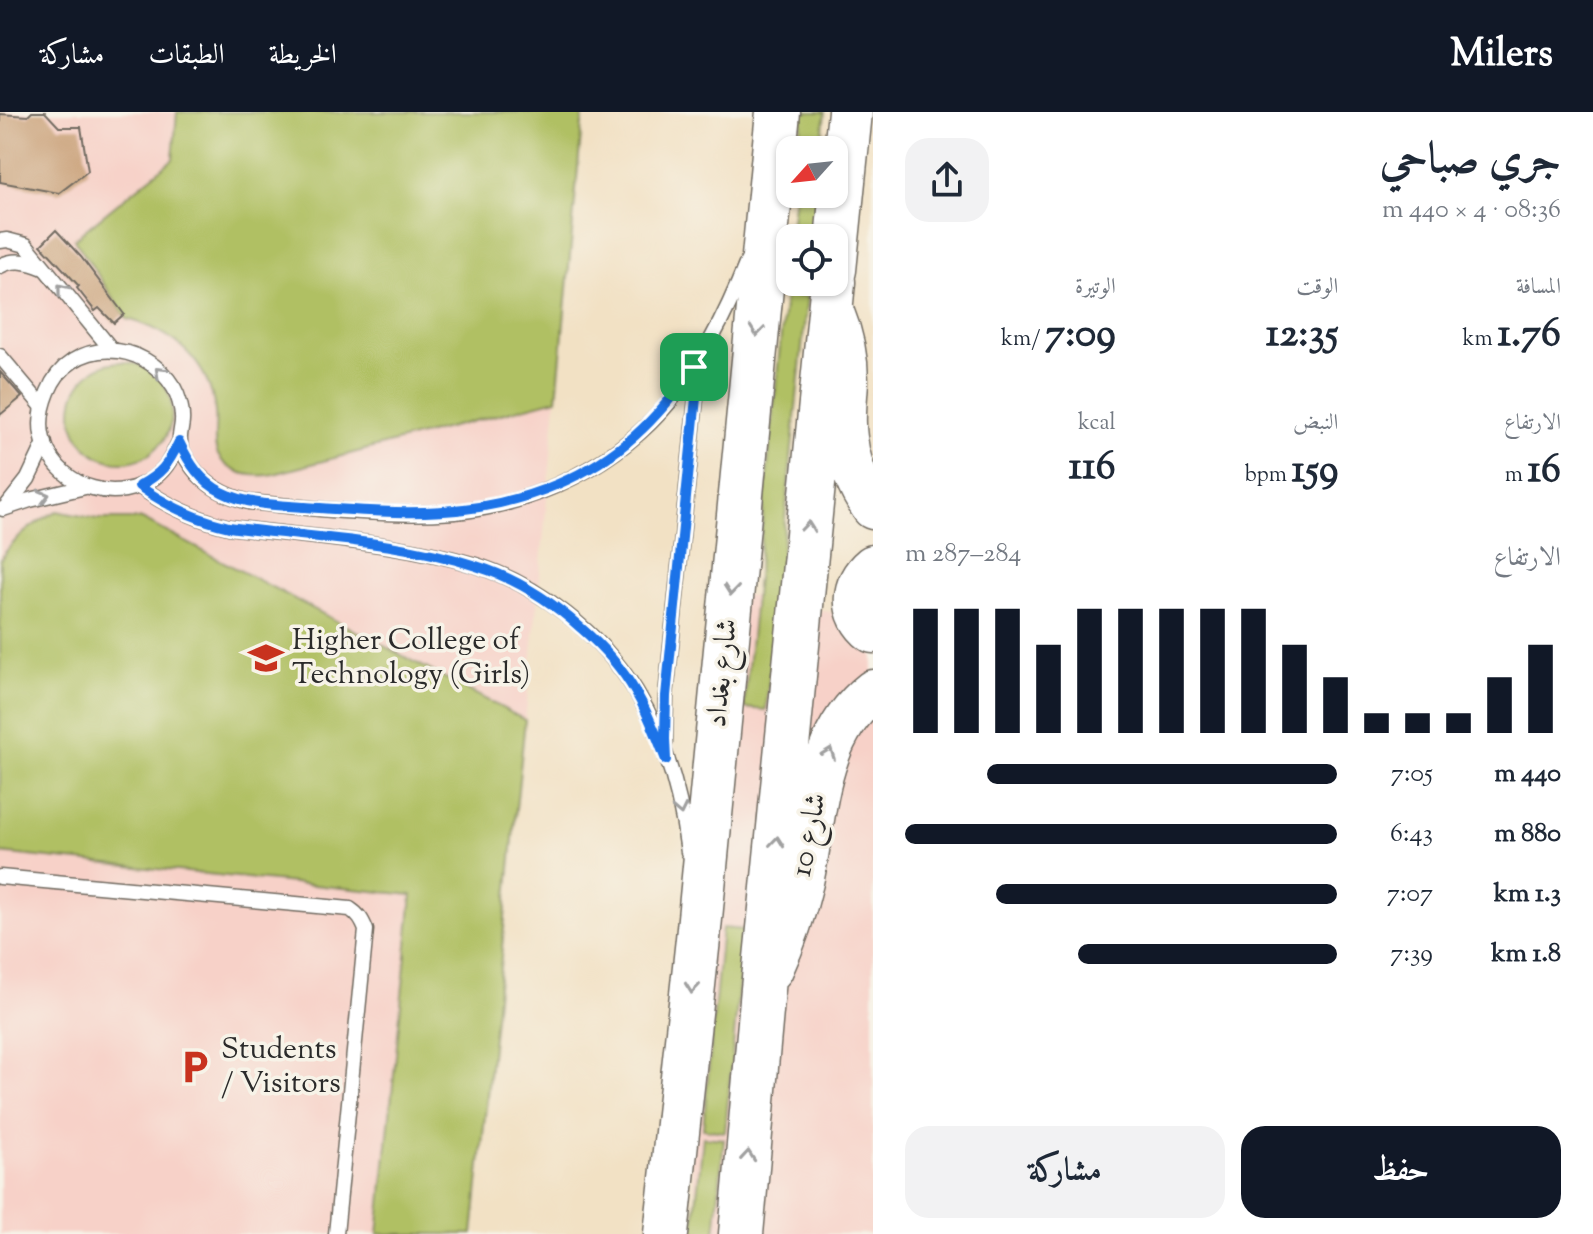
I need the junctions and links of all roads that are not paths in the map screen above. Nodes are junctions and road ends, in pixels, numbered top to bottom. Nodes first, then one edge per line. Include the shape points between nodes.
1 (778, 112) edge
2 (850, 112) edge
3 (770, 197) junction
4 (838, 224) edge
5 (0, 241) edge
6 (0, 266) edge
7 (45, 268) junction
8 (831, 296) edge
9 (834, 296) edge
10 (111, 349) junction
11 (0, 356) edge
12 (694, 367) junction
13 (42, 406) junction
14 (179, 442) junction
15 (45, 443) junction
16 (139, 486) junction
17 (85, 487) junction
18 (873, 508) edge
19 (2, 511) edge
20 (347, 511) junction
21 (343, 540) junction
22 (873, 566) edge
23 (873, 632) edge
24 (873, 691) edge
25 (666, 760) junction
26 (0, 877) edge
27 (698, 939) junction
28 (763, 989) junction
29 (336, 1234) edge
30 (666, 1234) edge
31 (741, 1234) edge

1 - 3 main road, شارع بغداد
2 - 4 main road
3 - 12 lane via 739,282
3 -> 27 main road, شارع بغداد
5 - 7 lane via 26,245
6 - 7 lane via 25,261
10 -> 7 lane
28 -> 8 main road
9 - 18 street via 846,360 848,452
10 - 13 lane via 66,366
14 -> 10 lane via 183,415 176,390 160,369 137,354
11 - 13 lane
12 - 20 lane via 647,426 620,449 559,484 526,497 457,511
12 - 25 lane via 696,398 666,696
13 - 15 lane
14 - 16 lane via 157,476
14 - 20 lane via 194,470 233,498
15 - 17 lane via 67,476
15 - 19 lane via 28,479
16 - 17 lane via 112,492
16 - 21 lane via 181,513 205,521
19 -> 17 lane
20 - 21 lane
21 - 25 lane via 479,566 538,595 616,663 651,721
22 - 23 street via 863,574 855,597 860,619
28 -> 24 street, شارع 10 via 793,915 828,752 845,719
25 -> 27 lane via 687,840
26 - 29 lane via 350,909 357,914 366,930
27 -> 30 main road, شارع بغداد
31 -> 28 main road

